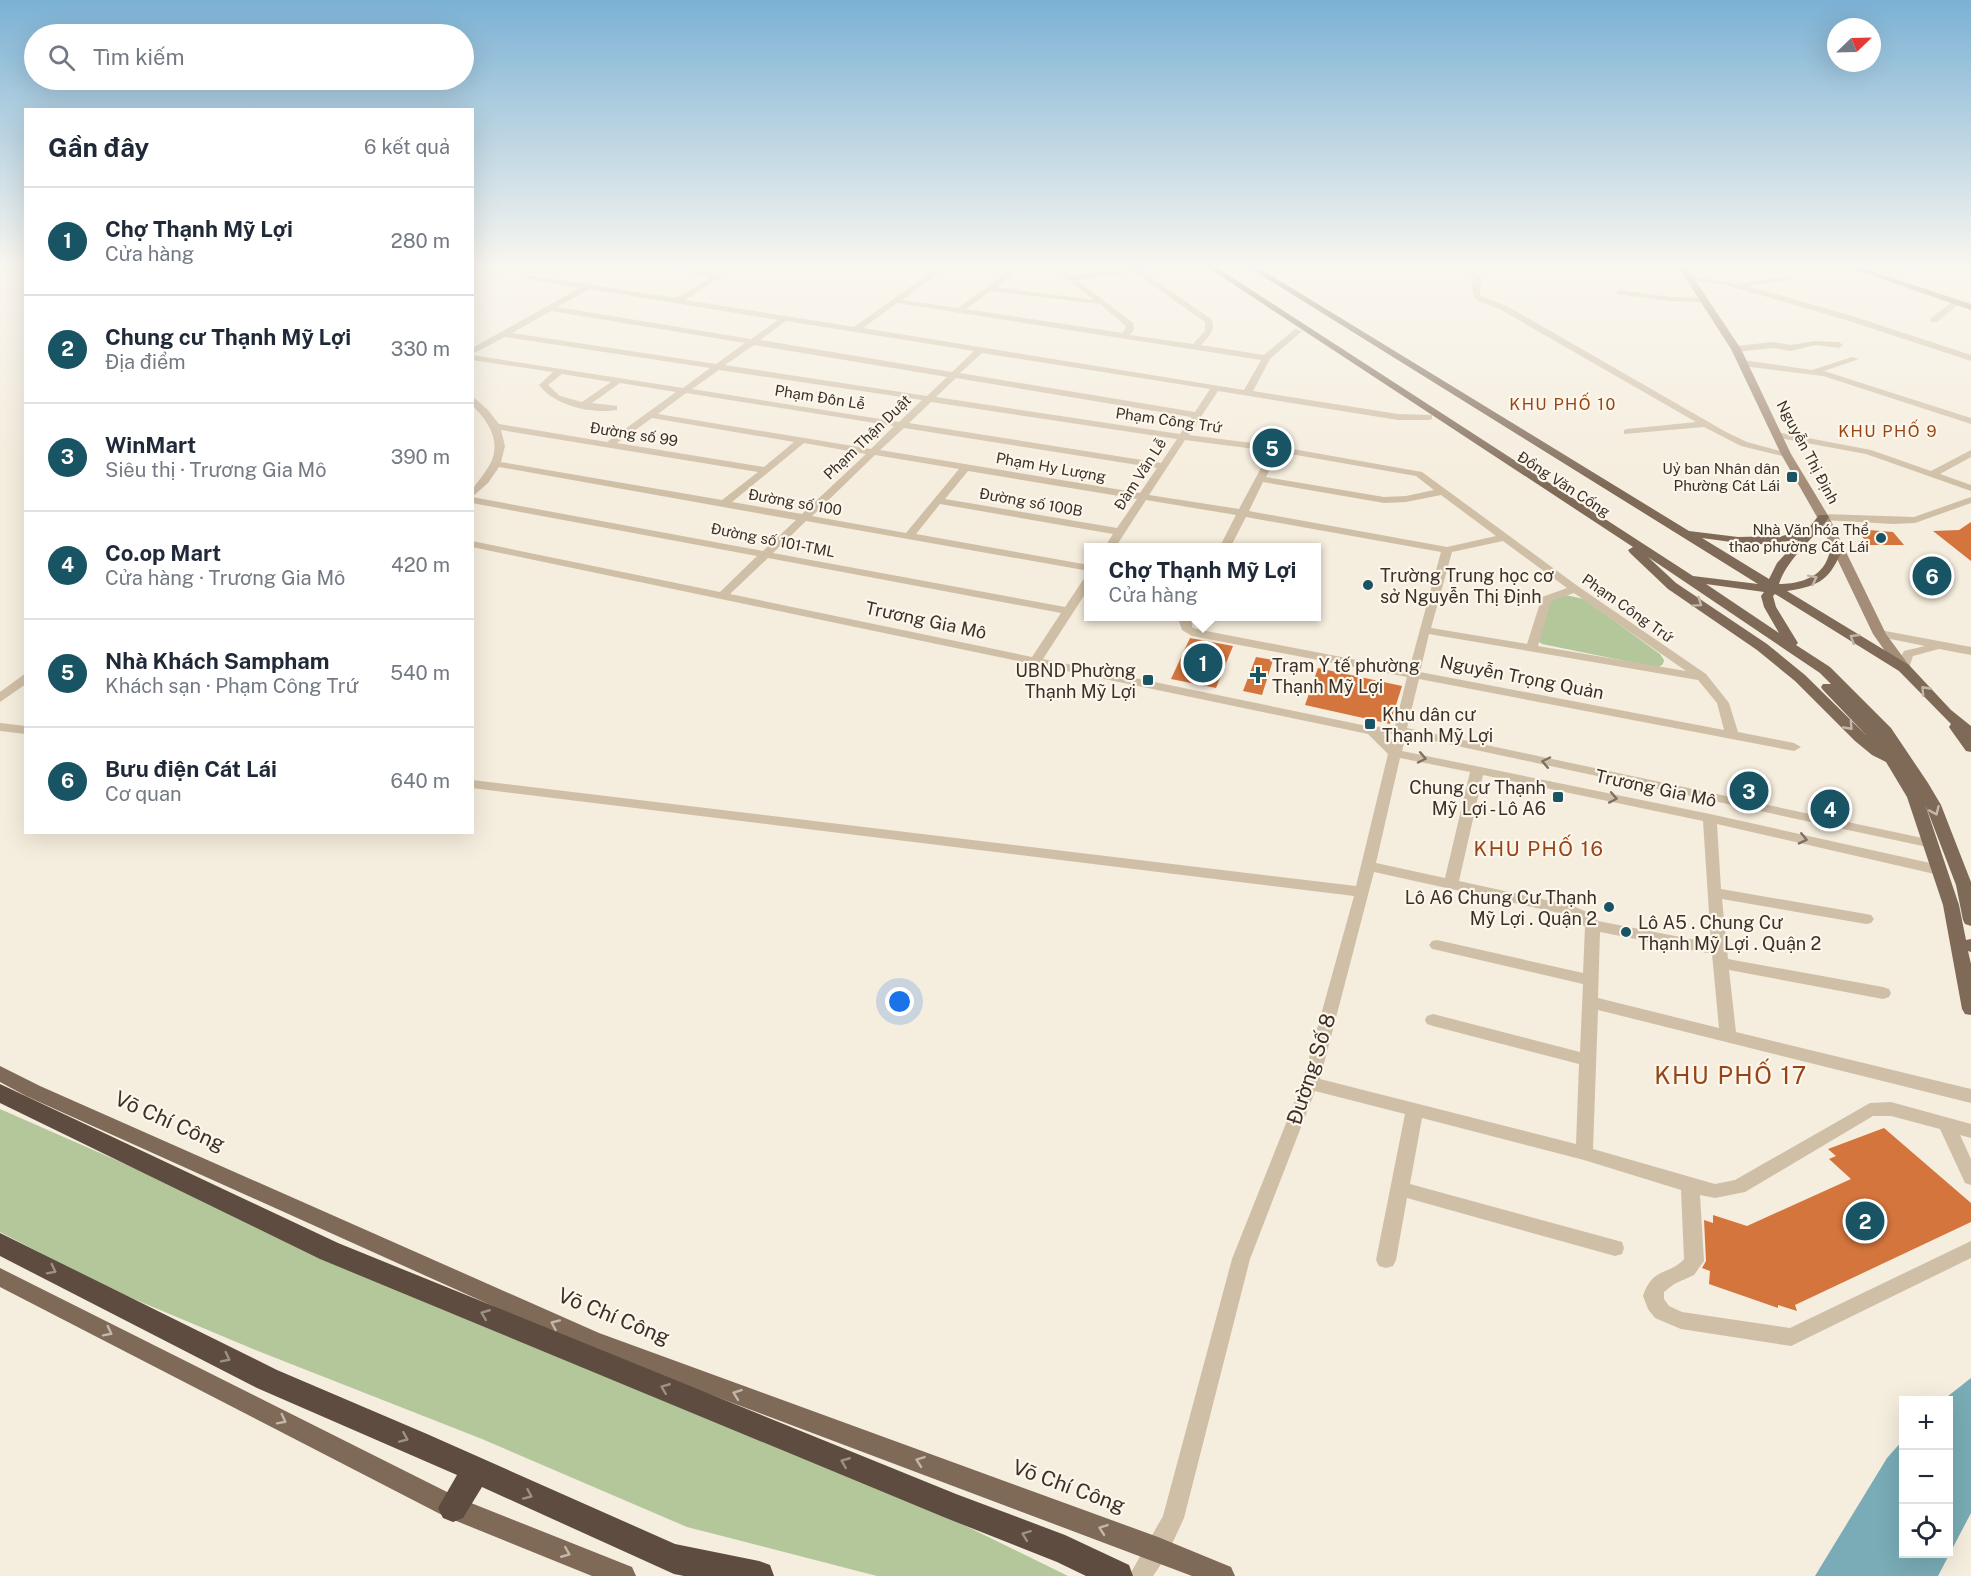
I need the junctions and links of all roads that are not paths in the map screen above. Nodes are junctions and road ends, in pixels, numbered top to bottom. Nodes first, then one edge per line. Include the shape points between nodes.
1 (496, 339) edge
2 (533, 339) edge
3 (731, 339) edge
4 (757, 339) edge
5 (912, 339) edge
6 (1143, 339) edge
7 (1202, 339) edge
8 (1290, 339) edge
9 (1316, 339) edge
10 (1317, 339) edge
11 (1373, 339) edge
12 (1374, 339) edge
13 (1557, 339) edge
14 (1730, 339) edge
15 (1915, 339) edge
16 (752, 342) junction
17 (1839, 345) dead end
18 (1196, 346) junction
19 (981, 349) junction
20 (1737, 349) junction
21 (1392, 350) junction
22 (474, 354) edge
23 (474, 355) edge
24 (1266, 358) junction
25 (1971, 358) edge
26 (1855, 359) dead end
27 (1743, 363) junction
28 (717, 366) junction
29 (560, 371) junction
30 (1812, 372) junction
31 (954, 375) junction
32 (619, 380) junction
33 (1216, 387) junction
34 (684, 390) junction
35 (1247, 393) junction
36 (929, 399) junction
37 (474, 401) edge
38 (585, 404) junction
39 (614, 408) dead end
40 (1196, 415) junction
41 (649, 416) junction
42 (1429, 417) junction
43 (1971, 420) edge
44 (1705, 424) junction
45 (902, 425) junction
46 (498, 427) junction
47 (1627, 432) dead end
48 (1777, 435) junction
49 (1181, 437) junction
50 (802, 440) junction
51 (608, 445) junction
52 (1276, 449) junction
53 (873, 452) junction
54 (1971, 453) edge
55 (1786, 454) junction
56 (497, 464) junction
57 (1162, 466) junction
58 (966, 467) junction
59 (766, 470) junction
60 (1933, 474) junction
61 (1261, 479) junction
62 (1971, 488) edge
63 (1444, 491) junction
64 (474, 492) edge
65 (1142, 498) junction
66 (474, 500) edge
67 (1971, 500) edge
68 (938, 501) junction
69 (724, 504) junction
70 (1242, 513) junction
71 (1823, 517) junction
72 (804, 518) junction
73 (1667, 522) junction
74 (1814, 531) junction
75 (1119, 532) junction
76 (908, 537) junction
77 (1507, 537) junction
78 (1624, 539) junction
79 (1113, 543) edge
80 (1227, 543) edge
81 (474, 544) edge
82 (1837, 548) junction
83 (1448, 550) junction
84 (767, 554) junction
85 (1641, 555) junction
86 (1669, 565) junction
87 (1084, 567) edge
88 (1660, 576) junction
89 (1690, 579) junction
90 (1715, 582) junction
91 (1084, 587) edge
92 (1774, 588) junction
93 (1575, 589) junction
94 (723, 596) junction
95 (1068, 611) junction
96 (1185, 621) edge
97 (1424, 630) junction
98 (1880, 634) junction
99 (1942, 646) junction
100 (1532, 648) junction
101 (1795, 649) junction
102 (1971, 651) edge
103 (1036, 660) junction
104 (1904, 668) junction
105 (1413, 675) junction
106 (1702, 677) junction
107 (24, 679) edge
108 (0, 698) edge
109 (1946, 712) junction
110 (0, 727) edge
111 (24, 730) edge
112 (1399, 730) junction
113 (1372, 731) junction
114 (1971, 733) edge
115 (1732, 735) junction
116 (1794, 747) dead end
117 (1971, 748) edge
118 (1395, 753) junction
119 (1899, 760) junction
120 (1477, 770) junction
121 (474, 784) edge
122 (1710, 818) junction
123 (1887, 836) junction
124 (1932, 844) junction
125 (1950, 847) junction
126 (1892, 859) junction
127 (1369, 866) junction
128 (1939, 870) junction
129 (1965, 884) edge
130 (1450, 885) junction
131 (1362, 892) junction
132 (1714, 893) junction
133 (1959, 916) edge
134 (1866, 919) dead end
135 (1593, 925) junction
136 (1437, 945) dead end
137 (1971, 946) edge
138 (1721, 957) junction
139 (1591, 980) junction
140 (1883, 993) dead end
141 (1590, 1002) junction
142 (1971, 1009) edge
143 (1433, 1020) dead end
144 (1728, 1036) junction
145 (1588, 1060) junction
146 (0, 1073) edge
147 (1310, 1083) junction
148 (0, 1093) edge
149 (1971, 1096) edge
150 (1415, 1109) junction
151 (1946, 1124) junction
152 (1971, 1131) edge
153 (1584, 1154) junction
154 (1971, 1178) edge
155 (1690, 1185) junction
156 (1400, 1189) junction
157 (0, 1244) edge
158 (1616, 1248) dead end
159 (1971, 1249) edge
160 (1386, 1260) dead end
161 (0, 1277) edge
162 (475, 1471) junction
163 (453, 1508) junction
164 (1158, 1549) junction
165 (674, 1559) junction
166 (623, 1576) edge
167 (707, 1576) edge
168 (759, 1576) edge
169 (1118, 1576) edge
170 (1140, 1576) edge
171 (1222, 1576) edge

1 - 22 street
2 - 28 street, Phạm Công Trứ
3 - 16 street
4 - 16 street
5 - 19 street
6 - 18 street
7 - 18 street
8 - 24 street
9 - 42 main road, Đồng Văn Cống
10 - 78 main road, Đồng Văn Cống
11 - 21 main road, Đồng Văn Cống
12 - 21 main road, Đồng Văn Cống
13 - 44 street
14 - 20 main road, Nguyễn Thị Định
15 - 25 street
16 - 28 street
16 - 31 street
17 - 20 street
18 - 24 street
19 - 31 street, Phạm Thận Duật
19 - 33 street
20 - 27 main road, Nguyễn Thị Định
21 - 73 main road, Đồng Văn Cống
23 - 29 street, Phạm Đôn Lễ
24 - 35 street
26 - 30 street
27 - 30 street
27 - 48 main road, Nguyễn Thị Định
28 - 34 street
28 - 36 street, Phạm Công Trứ
29 - 32 street, Phạm Đôn Lễ
29 - 38 street via 543,385 546,390 553,397
30 - 43 street
31 - 36 street, Phạm Thận Duật
31 - 40 street
32 - 34 street, Phạm Đôn Lễ
32 - 38 street
33 - 35 street
33 - 40 street, Đàm Văn Lễ
34 - 41 street
34 - 45 street, Phạm Đôn Lễ
35 - 42 street via 1398,417
36 - 45 street, Phạm Thận Duật
36 - 49 street, Phạm Công Trứ
37 - 46 street
38 - 39 street
40 - 49 street, Đàm Văn Lễ
41 - 50 street, Phạm Hy Lượng
41 - 51 street
42 - 78 main road, Đồng Văn Cống
44 - 47 street
44 - 55 street via 1744,444
45 - 53 street, Phạm Thận Duật
45 - 57 street, Phạm Đôn Lễ
46 - 51 street, Đường số 99
46 - 56 street via 502,449
48 - 55 main road, Nguyễn Thị Định
48 - 60 street via 1868,452
49 - 52 street, Phạm Công Trứ
49 - 57 street, Đàm Văn Lễ
50 - 53 street, Phạm Hy Lượng
50 - 59 street
51 - 59 street, Đường số 99
52 - 61 street
52 - 63 street, Phạm Công Trứ via 1407,470
53 - 58 street, Phạm Hy Lượng
53 - 72 street, Phạm Thận Duật
54 - 60 street
55 - 71 main road, Nguyễn Thị Định
56 - 64 street
56 - 69 street, Đường số 100
57 - 65 street, Đàm Văn Lễ
58 - 65 street, Phạm Hy Lượng
58 - 68 street
59 - 69 street
60 - 62 street
61 - 63 street via 1384,500
61 - 70 street
63 - 77 street, Phạm Công Trứ
65 - 70 street, Phạm Hy Lượng
65 - 75 street, Đàm Văn Lễ
66 - 84 street, Đường số 101-TML
67 - 71 street via 1915,520
68 - 75 street, Đường số 100B
68 - 76 street
69 - 72 street, Đường số 100
70 - 80 street
70 - 83 street, Phạm Hy Lượng
71 - 74 main road
71 - 82 main road, Nguyễn Thị Định
72 - 76 street, Đường số 100
72 - 84 street, Phạm Thận Duật
73 - 74 main road via 1709,537 1748,542 1784,540
73 - 92 main road, Đồng Văn Cống
74 - 92 main road via 1776,575
75 - 79 street, Đàm Văn Lễ
76 - 87 street, Đường số 100
77 - 83 street
77 - 93 street, Phạm Công Trứ
78 - 85 main road, Đồng Văn Cống
78 - 86 main road, Đồng Văn Cống
81 - 94 street, Trương Gia Mô
92 -> 82 main road via 1807,583 1820,576 1828,569
82 - 98 main road, Nguyễn Thị Định
83 - 97 street, Đường Số 8
84 - 94 street, Phạm Thận Duật
84 - 95 street, Đường số 101-TML
85 - 88 main road, Đồng Văn Cống
85 - 89 main road via 1663,570
86 - 89 main road, Đồng Văn Cống
86 - 90 main road
88 - 89 main road
88 -> 119 main road, Đồng Văn Cống via 1762,647 1877,752
89 - 90 main road
89 - 101 main road, Đồng Văn Cống
90 - 92 main road
91 - 95 street
92 - 101 main road via 1767,596 1770,607
104 -> 92 main road, Đồng Văn Cống
93 - 100 street via 1546,599
93 - 106 street, Phạm Công Trứ
94 - 103 street, Trương Gia Mô
95 - 103 street
96 - 105 street, Nguyễn Trọng Quản via 1192,632
97 - 100 street
97 - 105 street, Đường Số 8
98 - 99 street
98 - 104 main road, Nguyễn Thị Định
99 - 102 street
99 - 104 street via 1908,654
100 - 106 street
101 - 119 main road via 1798,661
103 - 113 street, Trương Gia Mô
109 -> 104 main road, Nguyễn Thị Định
105 - 112 street, Đường Số 8
105 - 115 street, Nguyễn Trọng Quản
106 - 115 street, Phạm Công Trứ via 1725,703
107 - 108 street
109 - 114 main road, Nguyễn Thị Định
109 - 117 main road, Nguyễn Thị Định
110 - 111 street
112 - 113 street, Trương Gia Mô
112 - 118 street, Đường Số 8
123 -> 112 street, Trương Gia Mô
113 - 118 street
115 - 116 street, Nguyễn Trọng Quản
118 -> 120 street, Trương Gia Mô
118 - 127 street, Đường Số 8
119 - 124 main road
119 -> 125 main road via 1933,805
120 -> 122 street, Trương Gia Mô
120 - 130 street
121 - 131 street
122 -> 126 street, Trương Gia Mô
122 - 132 street
123 - 124 street, Trương Gia Mô
123 - 126 street
124 - 125 main road
124 - 128 main road
125 - 129 main road
126 - 128 street, Trương Gia Mô
127 - 130 street
127 - 131 street, Đường Số 8
128 - 129 main road
128 - 133 main road
129 - 133 main road
129 - 133 main road
130 - 135 street via 1568,910 1584,916
131 - 147 street, Đường Số 8
132 - 134 street
132 - 138 street
133 - 137 main road
133 - 142 main road
135 - 138 street
135 - 139 street
136 - 139 street
138 - 140 street
138 - 144 street
139 - 141 street
141 - 144 street
141 - 145 street
143 - 145 street
144 - 149 street
145 - 153 street
164 -> 146 main road, Võ Chí Công via 592,1340
147 - 150 street
147 - 164 street, Đường Số 8 via 1241,1259 1173,1518
169 -> 148 highway via 1065,1550 329,1251
150 - 153 street
150 - 156 street
151 - 152 street
151 - 154 street
151 - 155 street via 1892,1109 1870,1110 1739,1187 1715,1191
153 - 155 street
155 - 159 street via 1694,1261 1656,1287 1653,1296 1662,1311 1681,1320 1791,1337
156 - 158 street
156 - 160 street
157 -> 162 highway via 267,1379
161 -> 163 main road
162 - 163 highway
162 -> 165 highway
163 -> 166 main road
164 - 170 street, Đường Số 8
164 - 171 main road, Võ Chí Công
165 - 167 main road
165 - 168 highway

